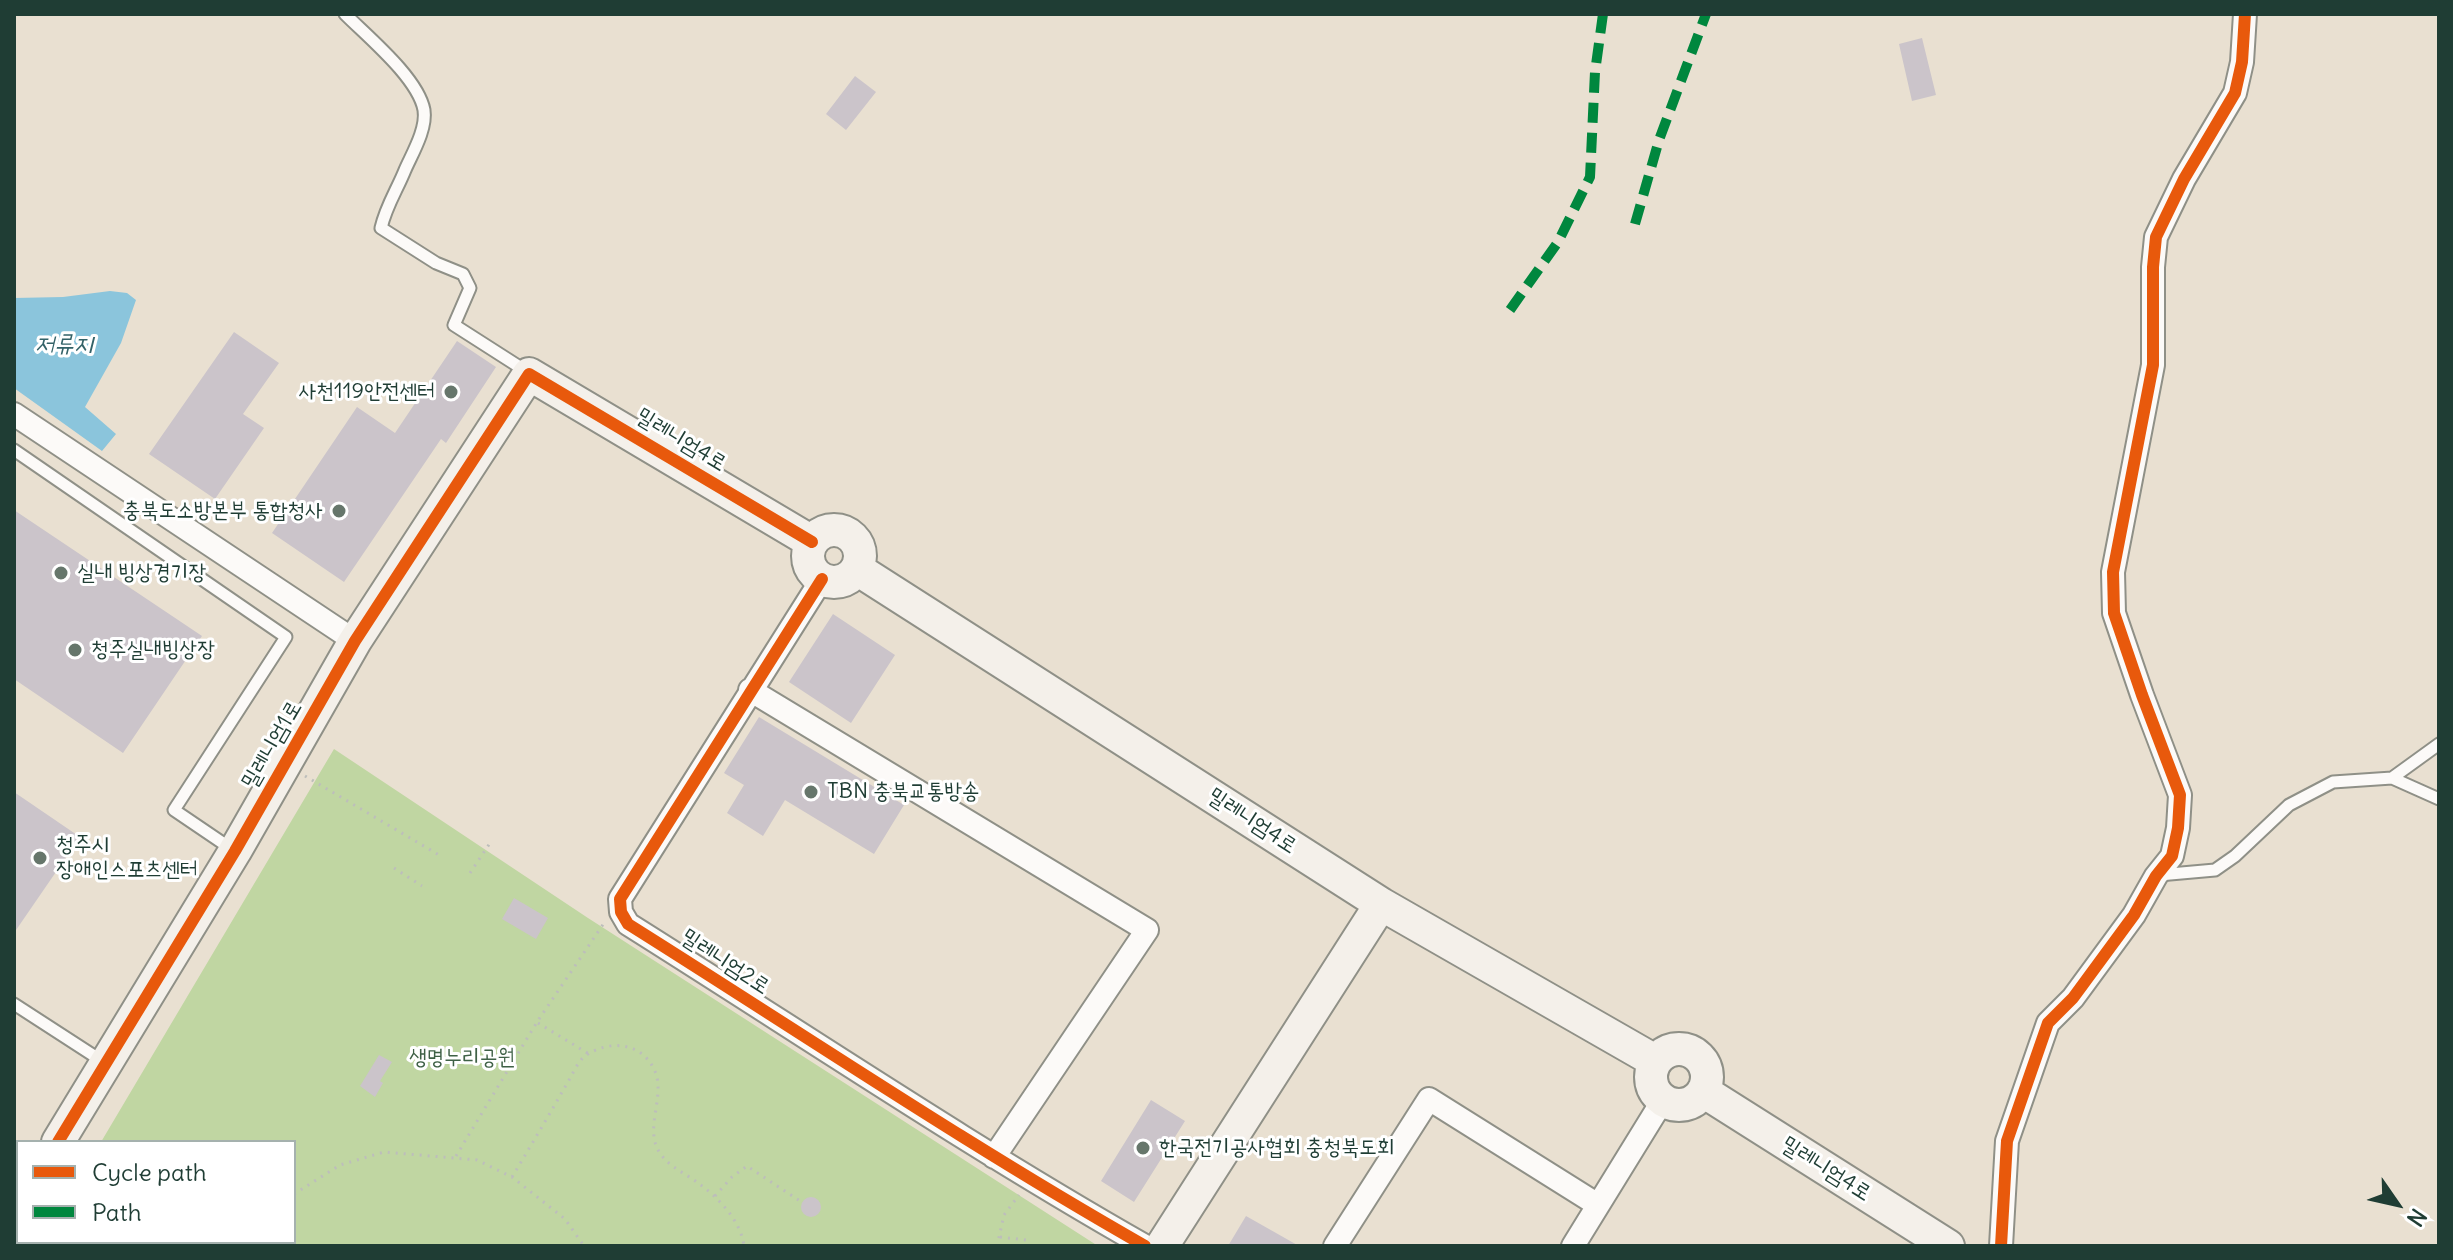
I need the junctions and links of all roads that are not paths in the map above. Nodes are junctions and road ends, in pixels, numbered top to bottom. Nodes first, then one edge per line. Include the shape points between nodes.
1 (345, 14) edge
2 (2245, 14) edge
3 (529, 374) junction
4 (14, 414) edge
5 (14, 450) edge
6 (812, 542) junction
7 (857, 569) junction
8 (822, 579) junction
9 (355, 641) junction
10 (750, 690) junction
11 (2439, 744) edge
12 (2392, 778) junction
13 (2439, 799) edge
14 (235, 851) junction
15 (2156, 876) junction
16 (1381, 904) junction
17 (14, 1004) edge
18 (1655, 1061) junction
19 (106, 1064) junction
20 (1703, 1091) junction
21 (1663, 1100) junction
22 (59, 1140) edge
23 (994, 1157) junction
24 (1598, 1205) junction
25 (1145, 1246) edge
26 (1162, 1246) edge
27 (1335, 1246) edge
28 (1573, 1246) edge
29 (1948, 1246) edge
30 (2001, 1246) edge

1 - 3 lane via 410,82 424,111 421,131 381,228 463,274 470,288 454,325
2 - 15 street via 2235,93 2156,237 2153,365 2113,572 2114,613 2180,795 2172,856
3 - 6 street, 밀레니엄4로
3 - 9 street, 밀레니엄1로
4 - 9 street
5 - 14 lane via 286,637 174,810
6 - 7 street via 834,529 850,535 860,549
6 - 8 street via 810,567
7 - 8 street via 839,582
7 - 16 street, 밀레니엄4로
8 - 10 street
9 - 14 street, 밀레니엄1로
10 - 23 street, 밀레니엄2로 via 620,899 621,912 628,924
10 - 23 street via 1147,930
11 - 12 lane
12 - 13 lane
12 - 15 lane via 2333,782 2289,805 2215,870
14 - 19 street, 밀레니엄1로
15 - 30 street via 2134,915 2048,1023 2007,1141
16 - 18 street, 밀레니엄4로
16 - 26 street
17 - 19 lane
18 - 20 street via 1677,1048 1695,1052 1707,1068
18 - 21 street via 1651,1082
19 - 22 street, 밀레니엄1로
20 - 21 street via 1686,1104
20 - 29 street, 밀레니엄4로
21 - 24 street
23 - 25 street, 밀레니엄2로
24 - 27 street via 1429,1099
24 - 28 street

